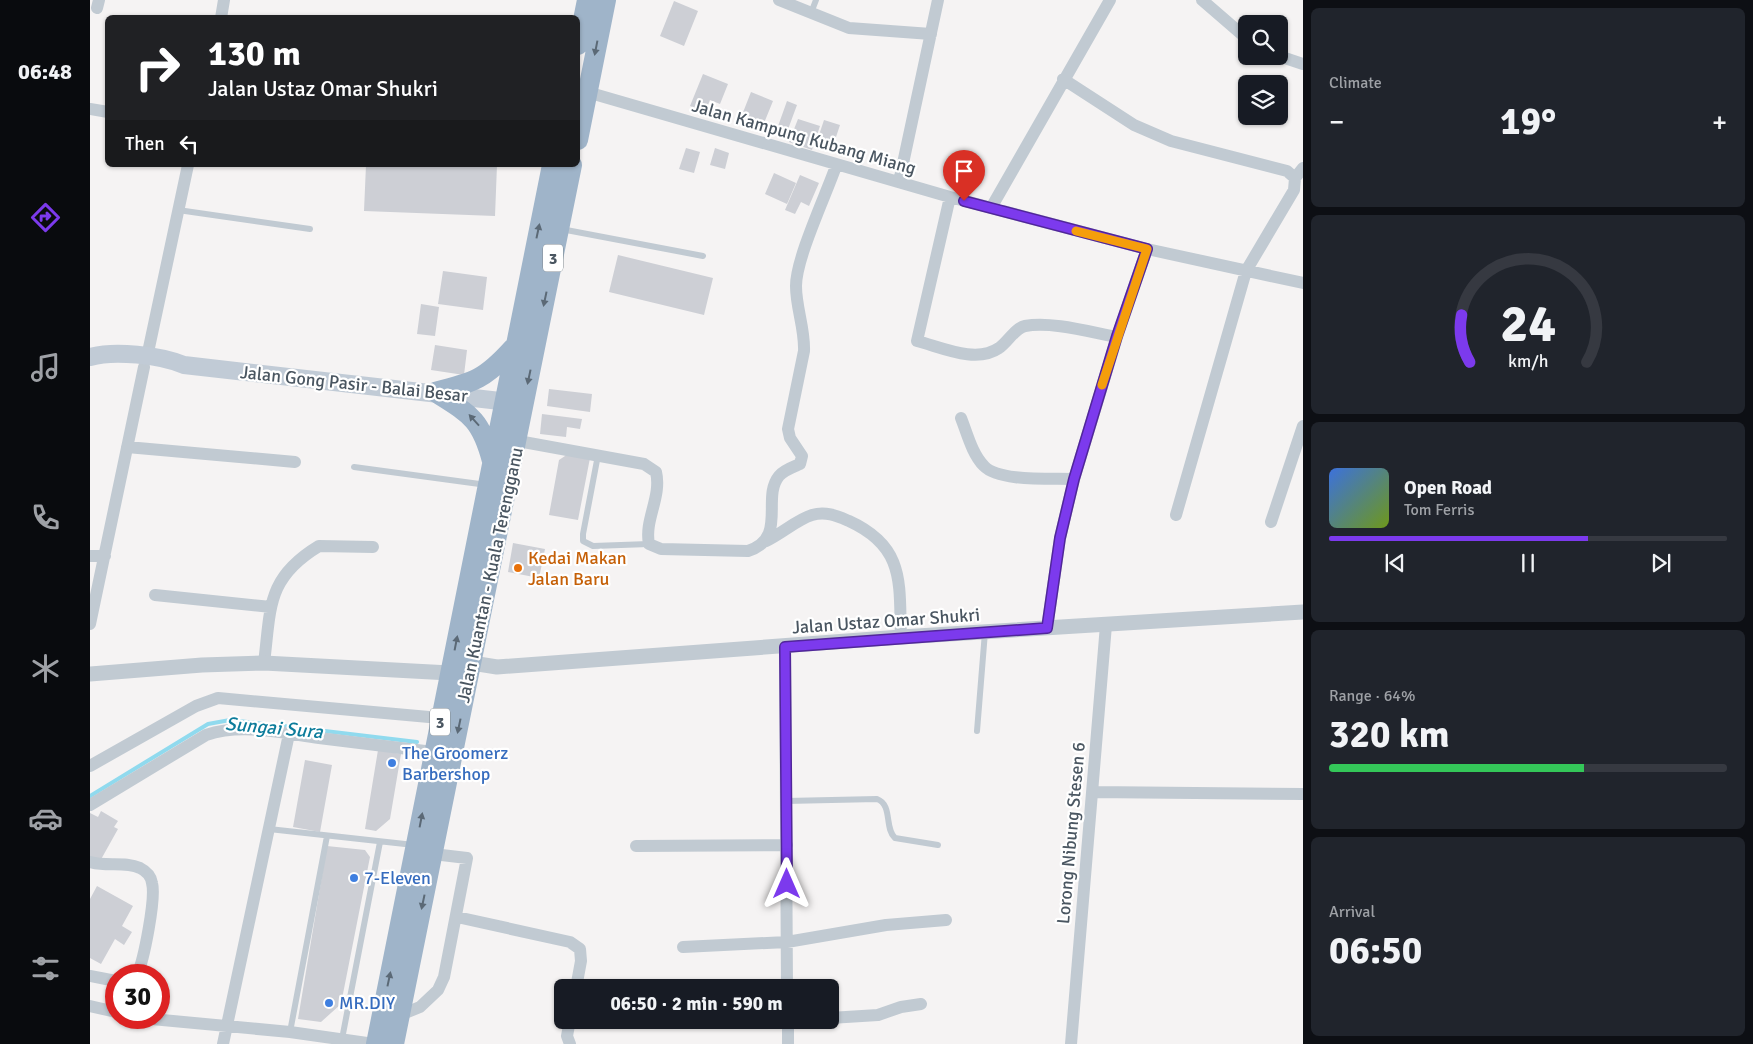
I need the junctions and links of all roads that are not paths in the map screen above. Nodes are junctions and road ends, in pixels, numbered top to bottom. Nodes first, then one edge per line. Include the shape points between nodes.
1 (224, 0) edge
2 (587, 0) edge
3 (606, 0) edge
4 (779, 0) edge
5 (816, 0) edge
6 (938, 0) edge
7 (1110, 0) edge
8 (1202, 0) edge
9 (811, 14) junction
10 (222, 15) edge
11 (1238, 31) edge
12 (931, 34) junction
13 (580, 35) edge
14 (1288, 59) edge
15 (1303, 64) edge
16 (1063, 80) junction
17 (587, 92) junction
18 (90, 109) edge
19 (105, 112) edge
20 (580, 129) edge
21 (836, 166) junction
22 (188, 167) edge
23 (552, 167) edge
24 (572, 167) edge
25 (1299, 173) edge
26 (900, 182) junction
27 (950, 197) junction
28 (991, 208) junction
29 (178, 210) junction
30 (310, 229) dead end
31 (559, 229) junction
32 (1147, 249) junction
33 (702, 256) dead end
34 (1246, 271) junction
35 (1303, 283) edge
36 (1117, 336) junction
37 (514, 347) junction
38 (90, 358) edge
39 (145, 362) junction
40 (435, 392) junction
41 (504, 401) junction
42 (524, 403) junction
43 (960, 418) dead end
44 (1303, 426) edge
45 (518, 441) junction
46 (127, 447) junction
47 (598, 456) junction
48 (294, 462) dead end
49 (492, 464) junction
50 (354, 466) dead end
51 (1074, 479) junction
52 (488, 485) junction
53 (1176, 516) dead end
54 (1271, 522) dead end
55 (766, 541) junction
56 (649, 544) junction
57 (373, 548) dead end
58 (90, 556) edge
59 (105, 556) junction
60 (155, 595) dead end
61 (272, 607) junction
62 (1303, 612) edge
63 (90, 624) edge
64 (1106, 625) junction
65 (1047, 628) junction
66 (985, 632) junction
67 (900, 637) junction
68 (785, 647) junction
69 (264, 663) junction
70 (472, 663) junction
71 (450, 673) junction
72 (90, 674) edge
73 (440, 718) junction
74 (977, 730) dead end
75 (289, 734) junction
76 (433, 752) junction
77 (90, 766) edge
78 (1092, 792) junction
79 (1303, 794) edge
80 (786, 801) junction
81 (90, 805) edge
82 (269, 830) junction
83 (326, 836) junction
84 (380, 842) junction
85 (786, 845) junction
86 (938, 845) dead end
87 (636, 846) dead end
88 (424, 850) junction
89 (90, 862) edge
90 (457, 917) junction
91 (946, 920) dead end
92 (787, 942) junction
93 (683, 947) dead end
94 (139, 964) edge
95 (90, 976) edge
96 (105, 979) edge
97 (578, 979) edge
98 (788, 979) edge
99 (921, 1004) dead end
100 (90, 1006) edge
101 (105, 1009) edge
102 (400, 1016) junction
103 (839, 1017) edge
104 (170, 1021) edge
105 (226, 1027) junction
106 (568, 1029) edge
107 (788, 1029) edge
108 (290, 1032) junction
109 (304, 1039) edge
110 (342, 1039) junction
111 (223, 1044) edge
112 (369, 1044) edge
113 (394, 1044) edge
114 (570, 1044) edge
115 (788, 1044) edge
116 (1071, 1044) edge

1 - 10 street
2 - 13 highway
3 -> 17 highway
4 - 9 street
5 - 9 lane
6 - 12 street
7 - 16 street
8 - 11 street
9 - 12 street via 849,28
12 - 26 street
14 - 15 street
16 - 25 street via 1134,125 1171,141
16 - 28 street
17 - 20 highway
17 - 21 street, Jalan Kampung Kubang Miang
18 - 19 street
21 - 26 street, Jalan Kampung Kubang Miang
21 - 55 street via 801,261 796,285 804,339 788,429 802,456 800,464 781,474 776,481
22 - 29 street
37 -> 23 highway, Jalan Kuantan - Kuala Terengganu / 3
24 - 31 highway, Jalan Kuantan - Kuala Terengganu / 3
25 - 34 street via 1294,190
26 - 27 street, Jalan Kampung Kubang Miang
27 - 28 street, Jalan Kampung Kubang Miang
27 - 36 street via 917,342 987,355 1022,327 1042,325
28 - 32 street, Jalan Kampung Kubang Miang
29 - 30 lane
29 - 39 street
31 - 33 lane
31 -> 42 highway, Jalan Kuantan - Kuala Terengganu / 3
32 - 34 street, Jalan Kampung Kubang Miang
32 - 36 street
34 - 35 street, Jalan Kampung Kubang Miang
34 - 53 street
36 - 51 street
37 - 40 highway via 495,368 478,380
37 - 41 highway, Jalan Kuantan - Kuala Terengganu / 3
38 - 39 main road, Jalan Gong Pasir - Balai Besar via 103,354
39 - 40 main road, Jalan Gong Pasir - Balai Besar via 168,359 184,365
39 - 46 street
40 - 41 main road, Jalan Gong Pasir - Balai Besar
49 -> 40 highway via 486,441 474,419
41 - 42 main road, Jalan Gong Pasir - Balai Besar
41 - 49 highway, Jalan Kuantan - Kuala Terengganu / 3
42 - 45 highway, Jalan Kuantan - Kuala Terengganu / 3
43 - 51 street via 978,456 990,471 1022,477
44 - 54 street
45 - 47 street
45 - 70 highway, Jalan Kuantan - Kuala Terengganu / 3
46 - 48 street
46 - 59 street
47 - 56 street via 644,464 656,472 659,484 647,533
47 - 56 lane via 583,541 593,546
49 - 52 highway, Jalan Kuantan - Kuala Terengganu / 3
50 - 52 lane
51 - 65 street via 1060,538
71 -> 52 highway, Jalan Kuantan - Kuala Terengganu / 3
55 - 56 street via 748,551 661,549
55 - 67 street via 785,532 798,520 823,513 834,515 877,537 899,576
57 - 61 street via 319,546 283,575
58 - 59 street
59 - 63 street
60 - 61 street
61 - 69 street
62 - 64 street, Jalan Ustaz Omar Shukri
64 - 65 street, Jalan Ustaz Omar Shukri
64 - 78 street, Lorong Nibung Stesen 6
65 - 66 street, Jalan Ustaz Omar Shukri
66 - 67 street, Jalan Ustaz Omar Shukri
66 - 74 lane
67 - 68 street, Jalan Ustaz Omar Shukri
68 - 70 street, Jalan Ustaz Omar Shukri via 496,667
68 - 80 street
69 - 71 street
69 - 72 street
70 -> 88 highway, Jalan Kuantan - Kuala Terengganu / 3
71 - 73 highway, Jalan Kuantan - Kuala Terengganu / 3
73 - 76 highway, Jalan Kuantan - Kuala Terengganu / 3
73 - 77 street via 218,698 196,706
75 - 76 street
75 - 81 street via 234,728 206,735
75 - 82 street
88 -> 76 highway, Jalan Kuantan - Kuala Terengganu / 3
78 - 79 street
78 - 116 street, Lorong Nibung Stesen 6
80 - 85 street
80 - 86 lane via 877,799 887,810 895,838
82 - 83 lane
82 - 105 street
83 - 84 lane
83 - 108 lane
84 - 88 lane
84 - 110 lane
85 - 87 street
85 - 92 street
88 - 90 street via 467,858
88 -> 102 highway, Jalan Kuantan - Kuala Terengganu / 3
112 -> 88 highway, Jalan Kuantan - Kuala Terengganu / 3
89 - 94 street via 128,865 148,873 152,883 151,910
90 - 97 street via 570,942 580,949
90 - 102 street via 444,977 438,990 420,1007
91 - 92 street via 886,925
92 - 93 street
92 - 98 street
95 - 96 street
99 - 103 street via 901,1006 878,1015
100 - 101 street
102 - 113 highway, Jalan Kuantan - Kuala Terengganu / 3
104 - 105 street
105 - 108 street
105 - 111 street
106 - 114 street
107 - 115 street
108 - 109 street
109 - 110 street
110 - 112 street

